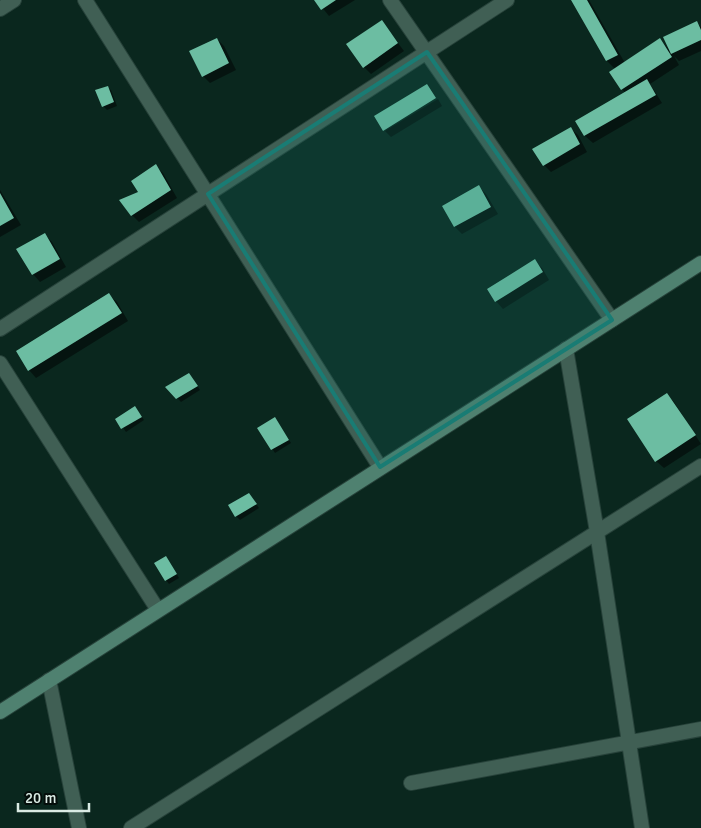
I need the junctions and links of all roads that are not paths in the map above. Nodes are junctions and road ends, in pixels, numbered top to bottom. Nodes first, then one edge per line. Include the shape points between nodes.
1 (14, 0) edge
2 (85, 0) edge
3 (390, 0) edge
4 (507, 0) edge
5 (0, 9) edge
6 (427, 52) junction
7 (208, 194) junction
8 (701, 263) edge
9 (612, 320) junction
10 (0, 329) edge
11 (566, 349) junction
12 (0, 363) edge
13 (701, 466) edge
14 (380, 467) junction
15 (597, 532) junction
16 (158, 610) junction
17 (49, 680) junction
18 (0, 712) edge
19 (701, 729) edge
20 (629, 743) junction
21 (411, 783) dead end
22 (79, 828) edge
23 (131, 828) edge
24 (642, 828) edge

1 - 5 street
2 - 7 street
3 - 6 street
4 - 6 street
6 - 7 street
6 - 9 street
7 - 10 street
7 - 14 street
8 - 9 main road
9 - 11 main road
11 - 14 main road
11 - 15 street
12 - 16 street
13 - 15 street
14 - 16 main road
15 - 20 street
15 - 23 street
16 - 17 main road
17 - 18 main road
17 - 22 street
19 - 20 street
20 - 21 street
20 - 24 street

